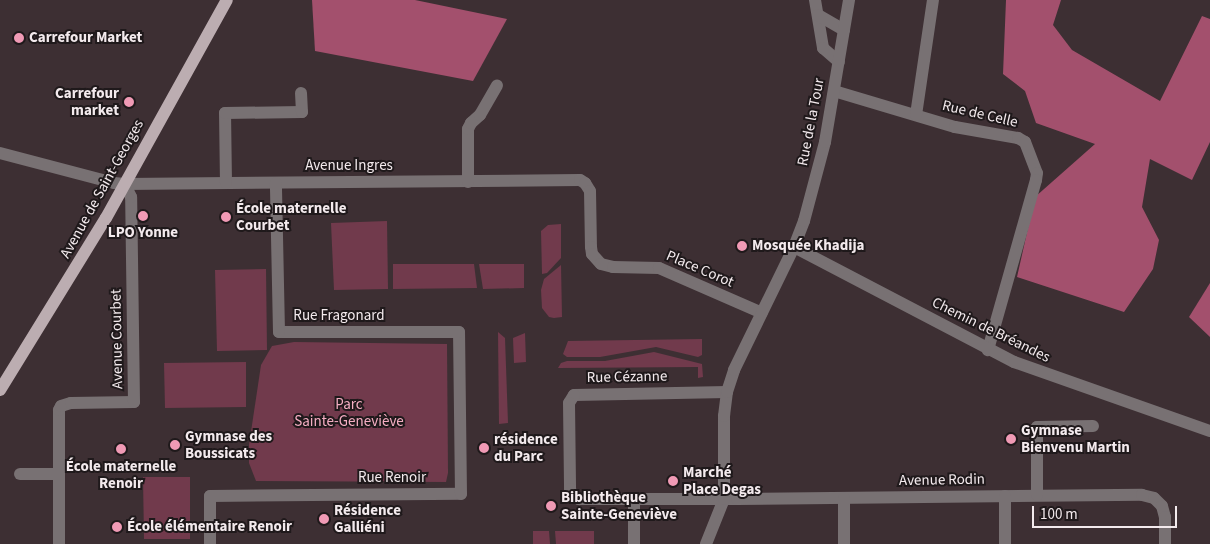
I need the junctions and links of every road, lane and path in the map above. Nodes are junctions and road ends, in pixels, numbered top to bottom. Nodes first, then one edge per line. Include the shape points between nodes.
1 (227, 0) edge
2 (815, 0) edge
3 (849, 0) edge
4 (933, 0) edge
5 (818, 15) junction
6 (844, 30) junction
7 (839, 62) junction
8 (497, 85) dead end
9 (834, 91) junction
10 (302, 93) dead end
11 (916, 115) junction
12 (0, 153) edge
13 (574, 180) joint
14 (468, 182) junction
15 (226, 183) junction
16 (276, 183) junction
17 (125, 184) junction
18 (794, 247) junction
19 (762, 313) junction
20 (459, 332) joint
21 (988, 350) junction
22 (0, 390) edge
23 (726, 392) junction
24 (1093, 426) dead end
25 (1210, 431) edge
26 (20, 474) dead end
27 (59, 474) junction
28 (1038, 495) junction
29 (1005, 496) junction
30 (634, 498) junction
31 (844, 498) junction
32 (724, 499) junction
33 (59, 544) edge
34 (210, 544) edge
35 (634, 544) edge
36 (706, 544) edge
37 (844, 544) edge
38 (1005, 544) edge
39 (1165, 544) edge

1 - 17 main road, Avenue de Saint-Georges
2 - 5 street
3 - 6 street, Rue de la Tour
4 - 11 street
5 - 6 street
5 - 7 street via 823,48
6 - 7 street, Rue de la Tour
7 - 9 street, Rue de la Tour
8 - 14 street via 468,129
9 - 11 street, Rue de Celle
9 - 18 street, Rue de la Tour via 822,156
10 - 15 street via 302,112 225,113
11 - 21 street, Rue de Celle via 1018,138 1025,142 1036,172 1022,237
12 - 17 street, Avenue Ingres
13 - 14 street, Avenue Ingres
13 - 19 street, Place Corot via 584,183 590,191 592,254 601,264 659,268
14 - 16 street, Avenue Ingres
15 - 16 street, Avenue Ingres
15 - 17 street, Avenue Ingres
16 - 20 street, Rue Fragonard via 279,332
17 - 22 main road, Avenue de Saint-Georges
17 - 27 street, Avenue Courbet via 131,197 134,402 71,402 61,406 58,415
18 - 19 street, Rue de la Tour
18 - 21 street, Chemin de Bréandes
19 - 23 street, Rue de la Tour
20 - 34 street, Rue Renoir via 461,494 210,496
21 - 25 street, Chemin de Bréandes via 1034,371
23 - 30 street, Rue Cézanne via 577,394 570,399 572,496 579,499
23 - 32 street, Rue de la Tour
24 - 28 street via 1037,427
26 - 27 street
27 - 33 street, Avenue Courbet
28 - 29 street, Avenue Rodin
28 - 39 street, Avenue Rodin via 1142,495 1158,501 1164,511
29 - 31 street, Avenue Rodin
29 - 38 street
30 - 32 street, Avenue Rodin
30 - 35 street
31 - 32 street, Avenue Rodin
31 - 37 street
32 - 36 street

